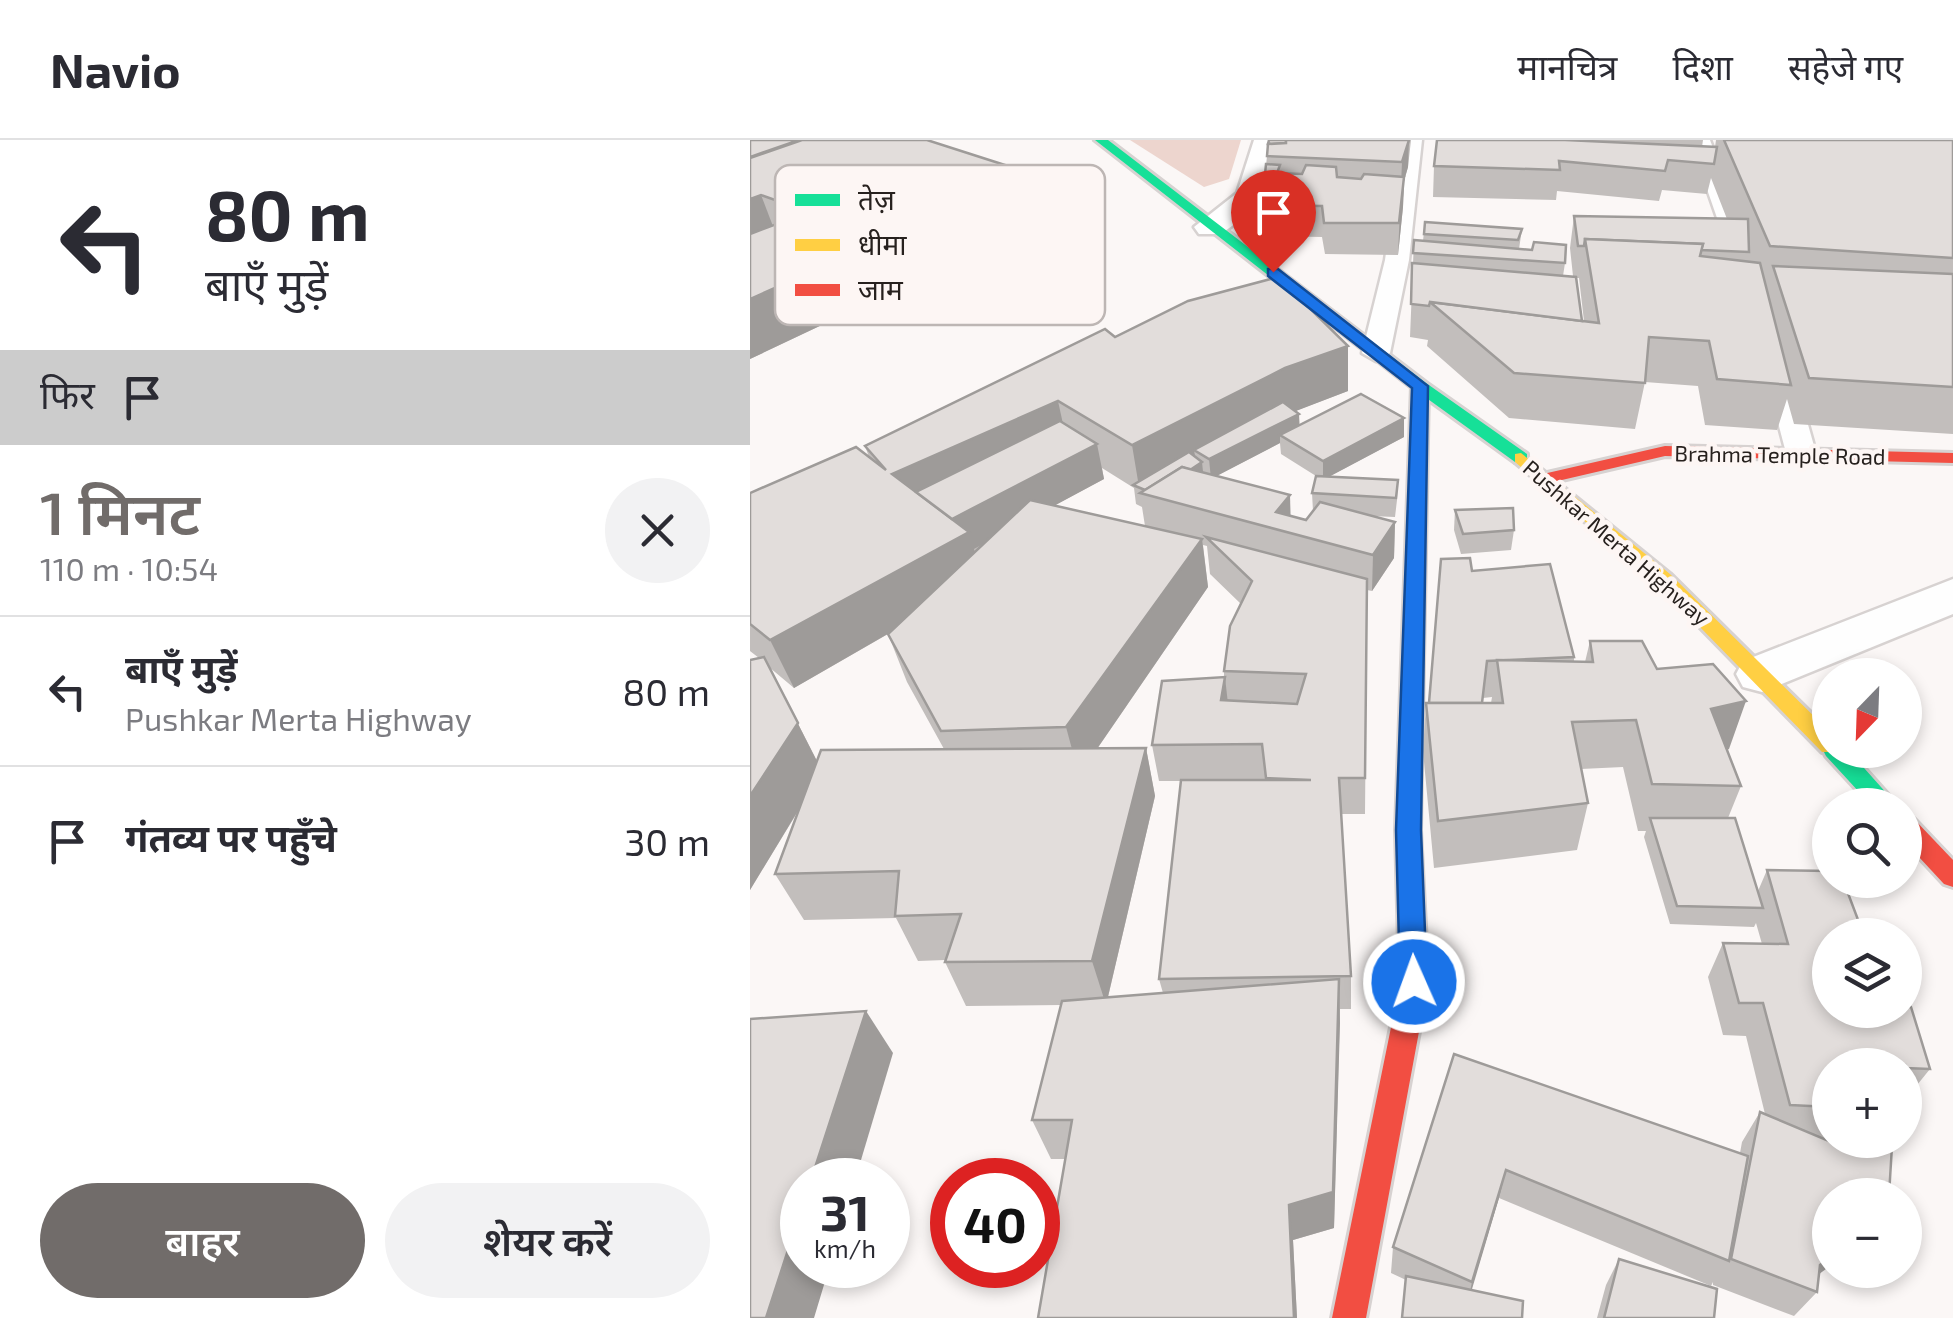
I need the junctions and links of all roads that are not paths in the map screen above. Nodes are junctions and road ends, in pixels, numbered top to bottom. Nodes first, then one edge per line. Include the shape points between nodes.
1 (1100, 140) edge
2 (1268, 140) edge
3 (1412, 140) edge
4 (1700, 140) edge
5 (1210, 227) junction
6 (1756, 295) edge
7 (1766, 328) edge
8 (1376, 353) junction
9 (1420, 386) junction
10 (1801, 453) junction
11 (1953, 458) edge
12 (1549, 478) junction
13 (1953, 595) edge
14 (1762, 674) junction
15 (1812, 727) edge
16 (1851, 768) edge
17 (1870, 788) edge
18 (1922, 844) edge
19 (1953, 877) edge
20 (1349, 1318) edge

1 - 5 main road, Pushkar Merta Highway
2 - 5 street via 1251,198
3 - 8 lane via 1397,260
4 - 6 lane
5 - 8 main road, Pushkar Merta Highway
7 - 10 lane
8 - 9 main road, Pushkar Merta Highway
9 - 12 main road, Pushkar Merta Highway
9 - 20 main road via 1408,830 1414,982
10 - 11 main road, Brahma Temple Road
10 - 12 main road, Brahma Temple Road via 1665,451
12 - 14 main road, Pushkar Merta Highway
13 - 14 street
14 - 15 main road, Pushkar Merta Highway
16 - 17 main road, Pushkar Merta Highway
18 - 19 main road

